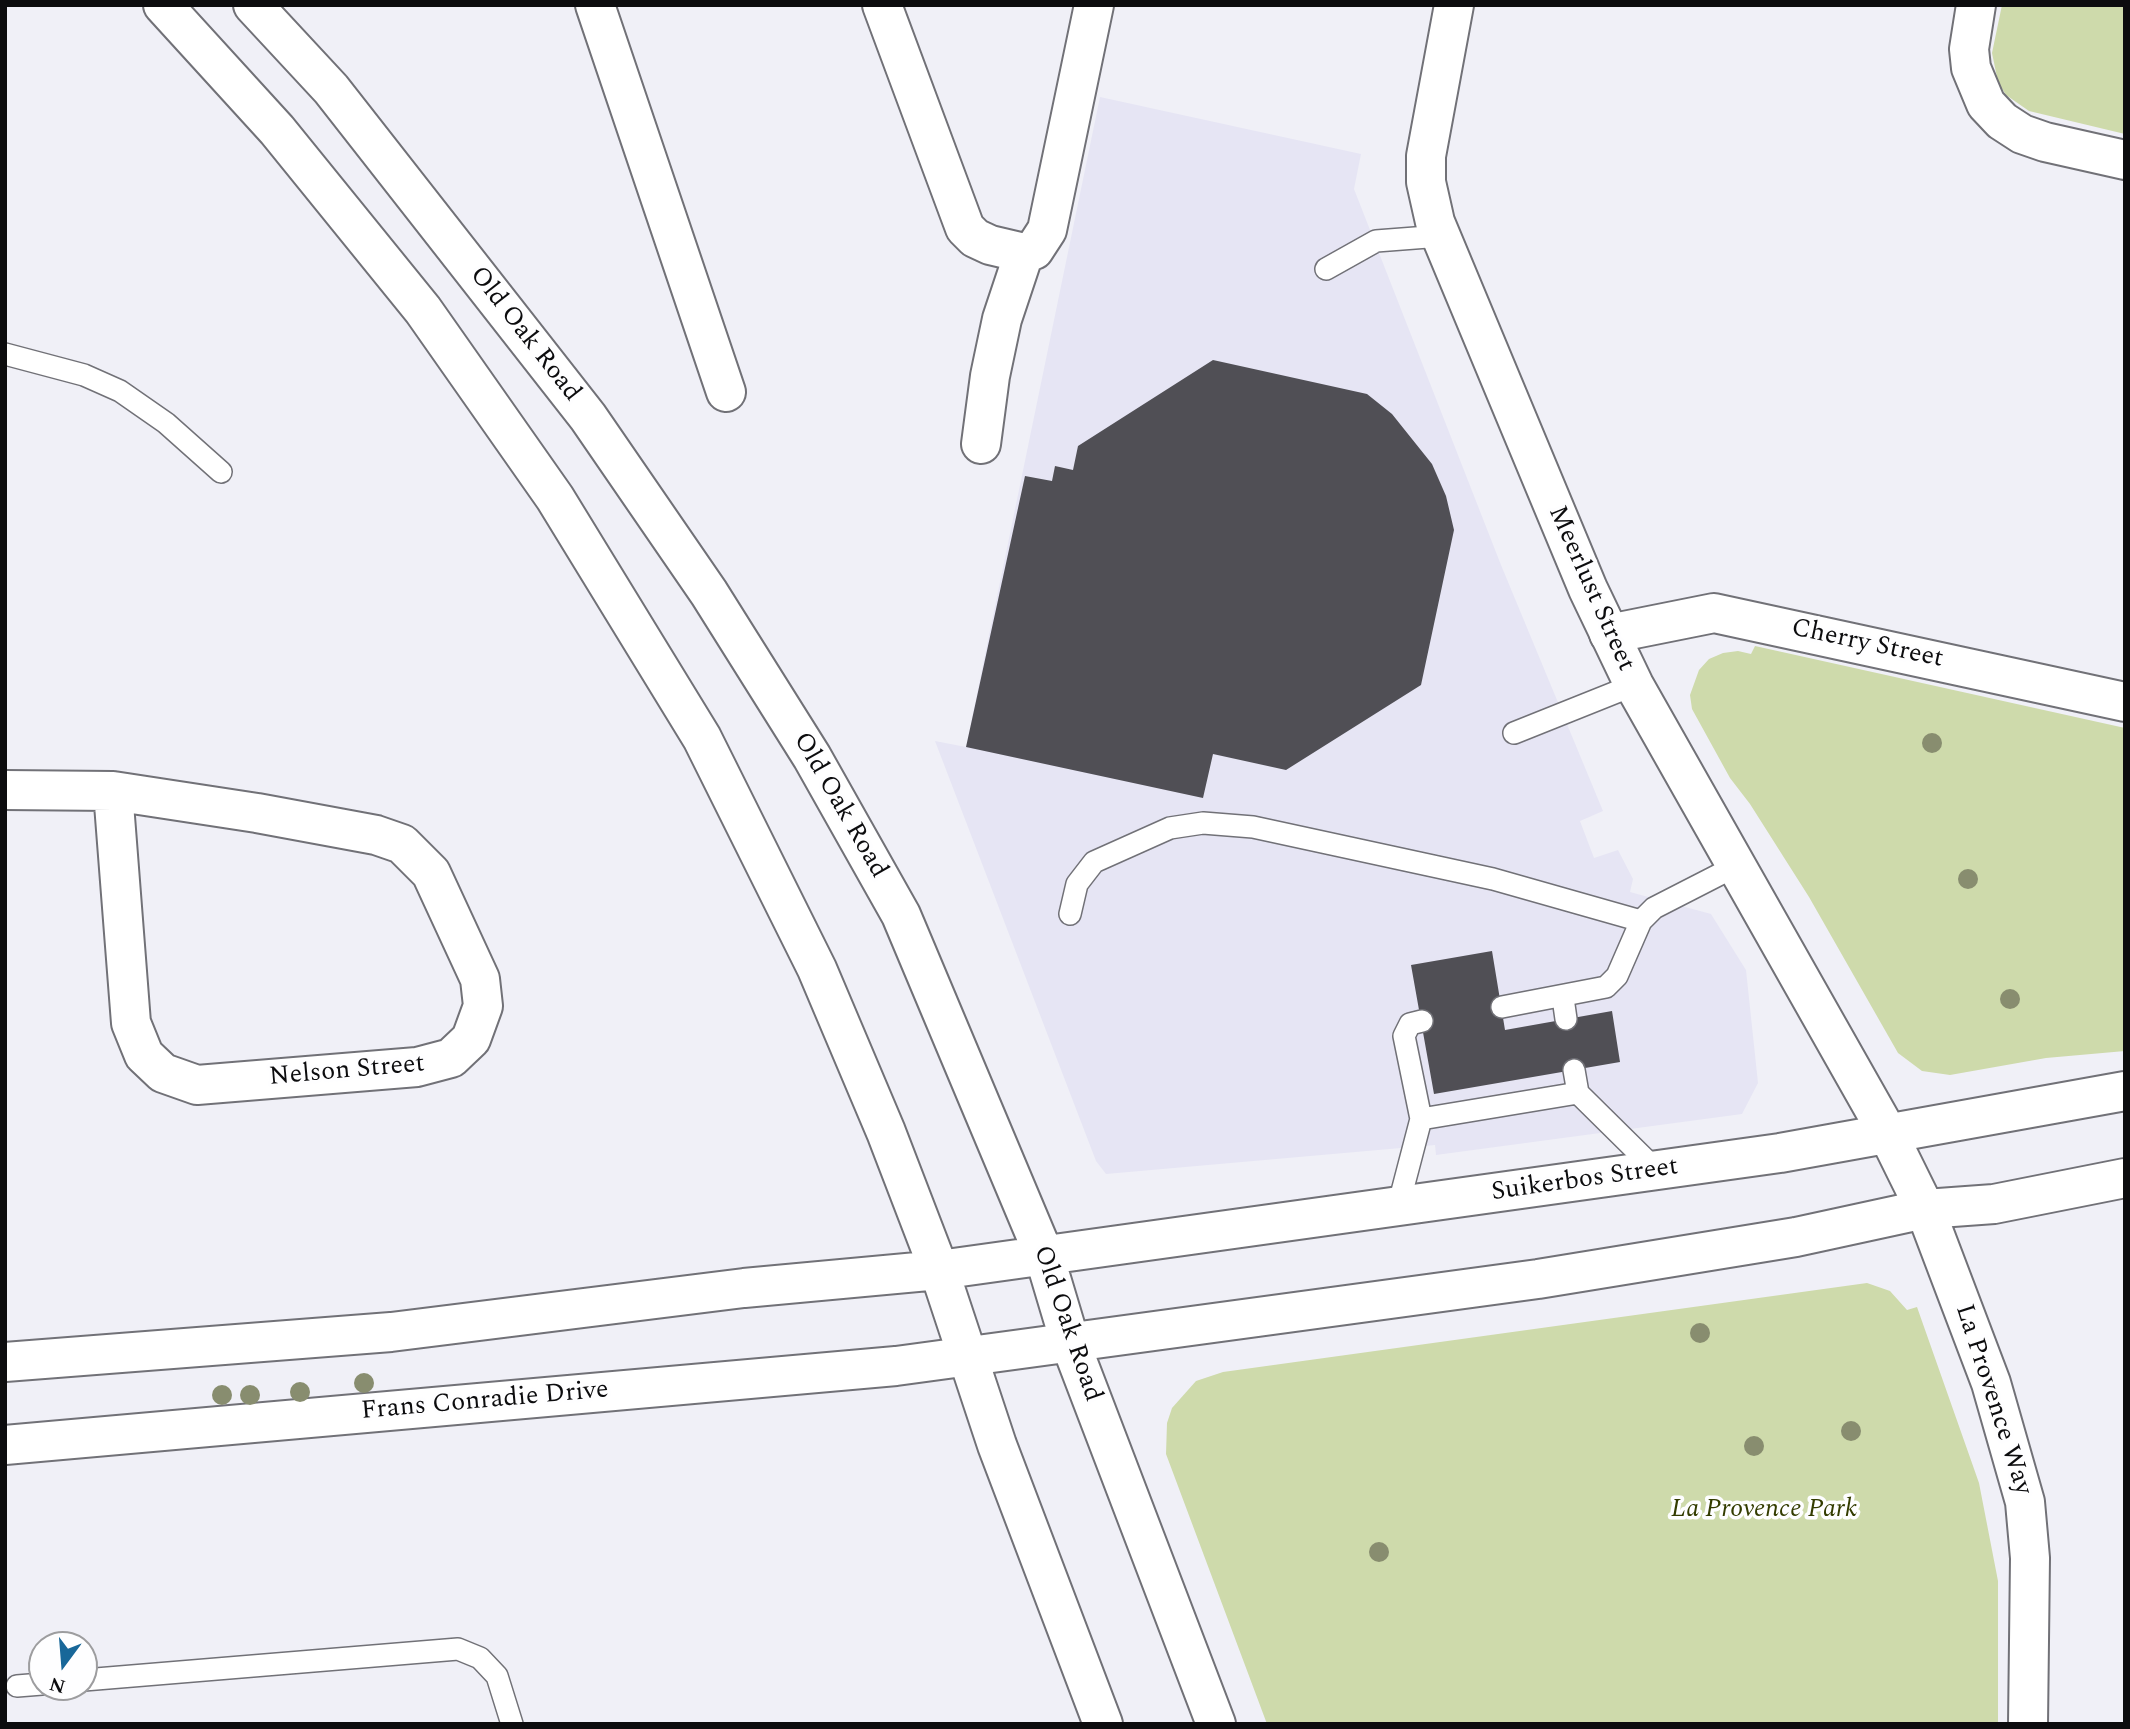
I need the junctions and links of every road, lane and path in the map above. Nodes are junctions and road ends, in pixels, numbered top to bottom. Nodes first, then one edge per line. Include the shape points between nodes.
1 (163, 5) edge
2 (253, 5) edge
3 (595, 5) edge
4 (882, 5) edge
5 (1094, 5) edge
6 (1454, 5) edge
7 (1976, 5) edge
8 (2125, 160) edge
9 (1441, 236) junction
10 (1024, 253) junction
11 (1326, 269) dead end
12 (5, 355) edge
13 (726, 392) dead end
14 (981, 444) dead end
15 (221, 472) dead end
16 (1609, 634) junction
17 (1634, 685) junction
18 (2125, 702) edge
19 (1514, 733) dead end
20 (5, 790) edge
21 (113, 791) junction
22 (1736, 866) junction
23 (1070, 914) dead end
24 (1641, 921) junction
25 (1563, 998) junction
26 (1502, 1007) dead end
27 (1566, 1019) dead end
28 (1422, 1021) dead end
29 (1574, 1070) dead end
30 (2125, 1091) edge
31 (1578, 1093) junction
32 (1421, 1119) junction
33 (1886, 1132) junction
34 (1657, 1171) junction
35 (2125, 1178) edge
36 (1398, 1207) junction
37 (1925, 1209) junction
38 (1044, 1255) junction
39 (939, 1270) junction
40 (1070, 1342) junction
41 (965, 1356) junction
42 (5, 1362) edge
43 (5, 1445) edge
44 (98, 1679) edge
45 (28, 1685) edge
46 (17, 1686) dead end
47 (512, 1724) edge
48 (1103, 1724) edge
49 (1216, 1724) edge
50 (2028, 1724) edge

1 - 39 street via 277,130 423,310 562,509 702,738 817,970
2 - 38 street, Old Oak Road via 331,89 588,417 709,593 812,757 901,915
3 - 13 street
4 - 10 street via 965,228 990,246
5 - 10 street via 1047,230 1034,250
6 - 9 street, Meerlust Street via 1426,156 1428,194
7 - 8 street via 1971,68 1986,104 2002,121 2045,142
9 - 11 lane via 1376,241
9 - 16 street, Meerlust Street
10 - 14 street via 1002,319
12 - 15 lane via 84,375 120,391 166,423
16 - 17 street, Meerlust Street
16 - 18 street, Cherry Street via 1714,613
17 - 19 lane
17 - 22 street, Meerlust Street
20 - 21 street, Nelson Street
21 - 21 street, Nelson Street via 257,813 402,844 431,873 480,979 483,1006 471,1039 451,1058 417,1068 197,1085 163,1073 144,1055 131,1023
22 - 24 lane via 1654,908
22 - 33 street, Meerlust Street
23 - 24 lane via 1077,884 1094,862 1170,828 1203,823 1253,827 1479,876
24 - 25 lane via 1617,976 1606,987
25 - 26 lane
25 - 27 lane
28 - 32 lane via 1410,1024 1404,1034
29 - 31 lane
30 - 33 street, Suikerbos Street
31 - 32 lane
31 - 34 lane
32 - 36 lane
33 - 34 street, Suikerbos Street
33 - 37 street, La Provence Way
34 - 36 street, Suikerbos Street
35 - 37 street via 1994,1204
36 - 38 street, Suikerbos Street
37 - 40 street via 1796,1237 1538,1279
37 - 50 street, La Provence Way via 1990,1383 2025,1502 2030,1558
38 - 39 street, Suikerbos Street
38 - 40 street, Old Oak Road
39 - 41 street
39 - 42 street via 744,1288 391,1332
40 - 41 street, Frans Conradie Drive
40 - 49 street, Old Oak Road
41 - 43 street, Frans Conradie Drive via 896,1366
41 - 48 street
44 - 47 lane via 458,1649 480,1658 497,1676
45 - 46 lane

